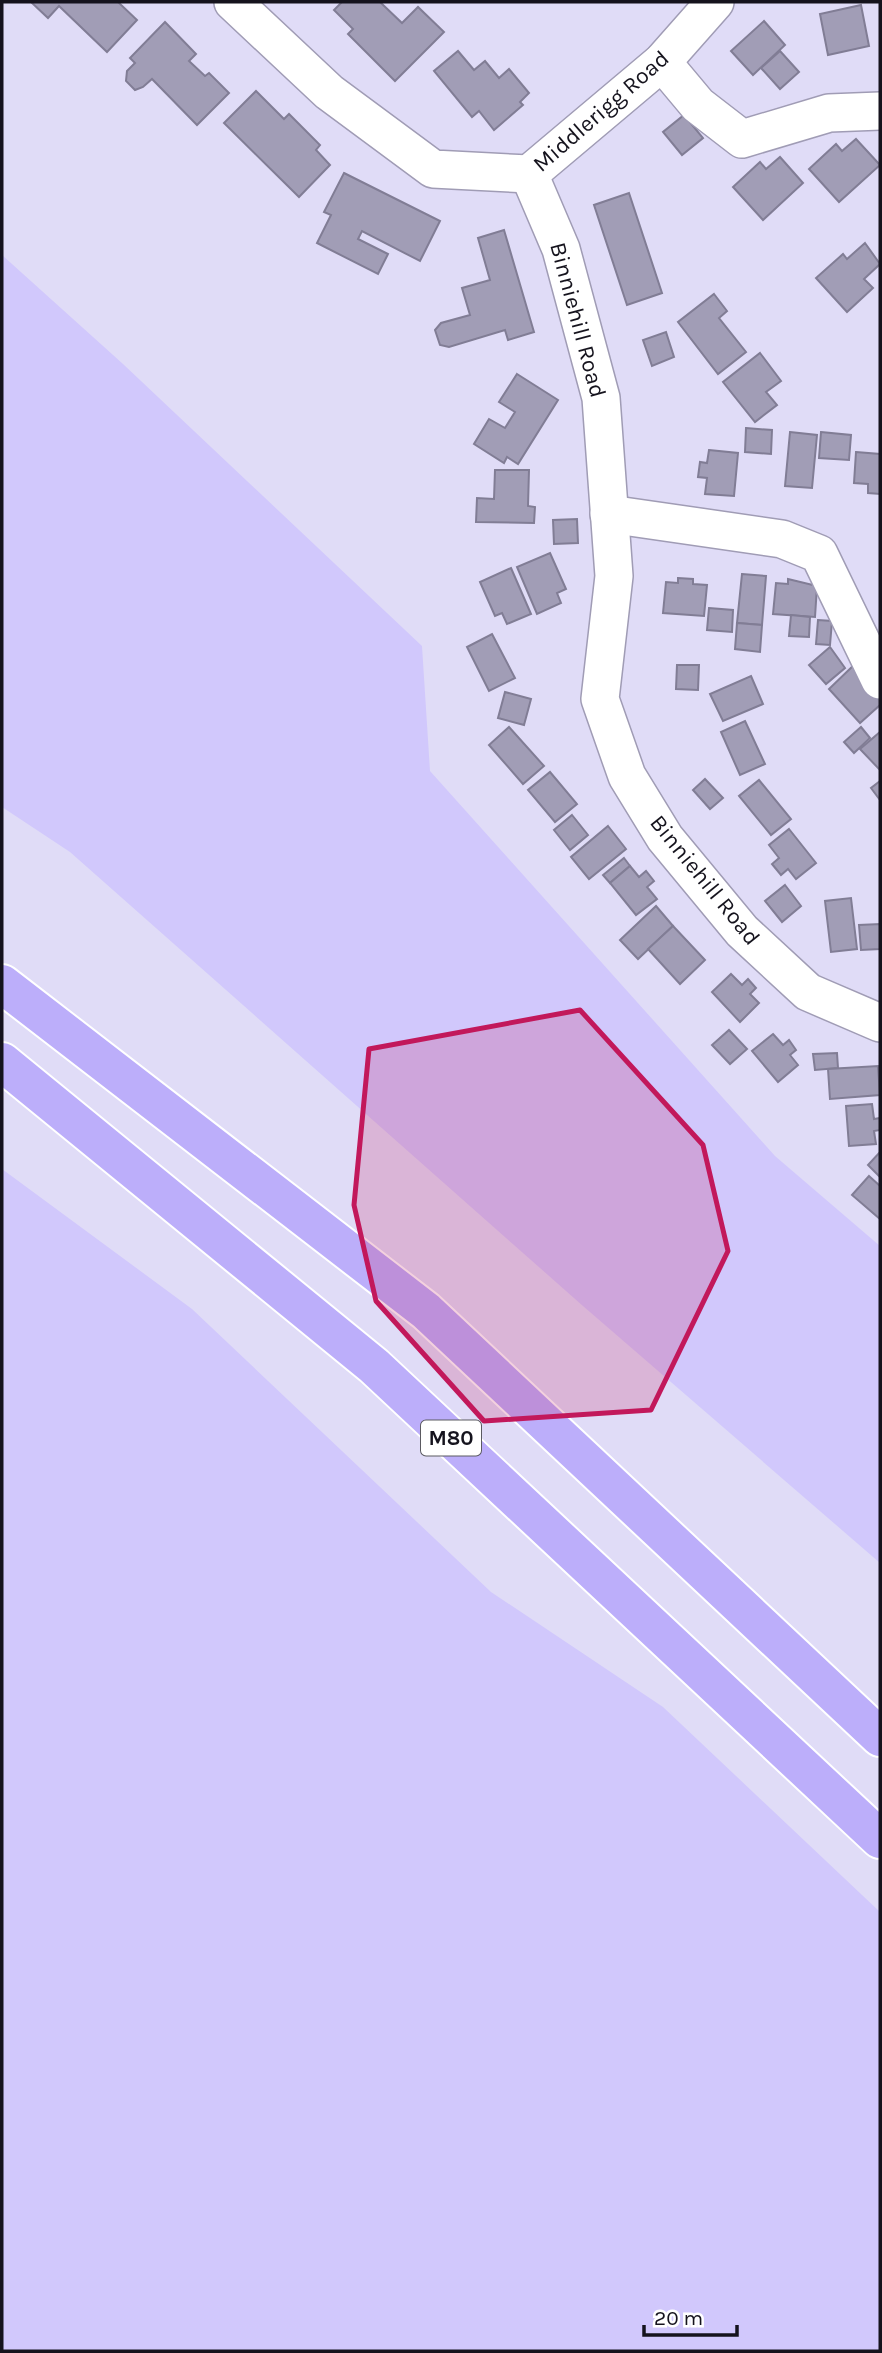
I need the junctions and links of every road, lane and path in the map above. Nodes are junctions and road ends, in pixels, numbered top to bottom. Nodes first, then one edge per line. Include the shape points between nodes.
1 (233, 2) edge
2 (715, 2) edge
3 (662, 62) junction
4 (880, 111) edge
5 (529, 174) junction
6 (610, 514) junction
7 (880, 680) edge
8 (2, 984) edge
9 (880, 1023) edge
10 (2, 1062) edge
11 (880, 1737) edge
12 (880, 1839) edge

1 - 5 street, Middlerigg Road via 329,92 433,169
2 - 3 street, Middlerigg Road
3 - 4 street via 698,105 742,139 829,113
3 - 5 street, Middlerigg Road
5 - 6 street, Binniehill Road via 561,248 601,398
6 - 7 street via 782,539 819,554
6 - 9 street, Binniehill Road via 614,576 600,699 626,776 665,838 741,931 808,992
8 - 11 highway via 426,1311
10 - 12 highway, M80 via 374,1366

